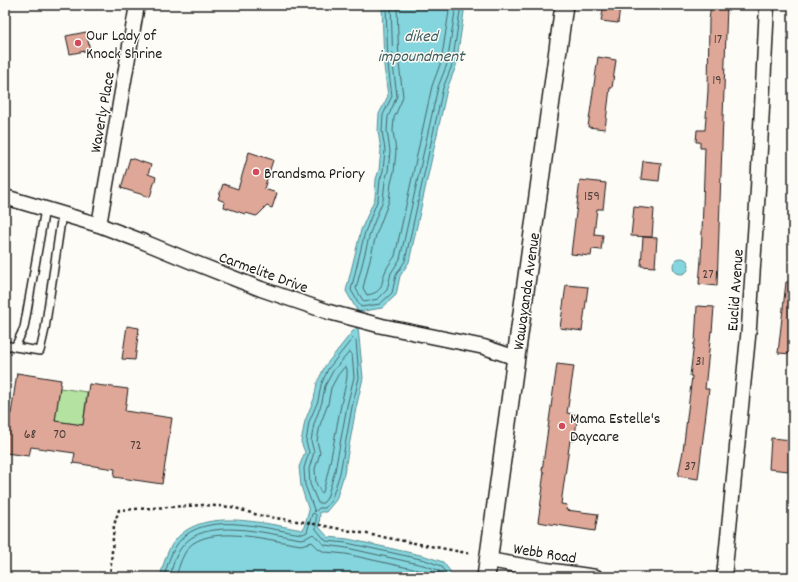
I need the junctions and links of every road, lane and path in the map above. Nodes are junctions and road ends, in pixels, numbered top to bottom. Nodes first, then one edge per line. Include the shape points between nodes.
1 (137, 5) edge
2 (564, 5) edge
3 (767, 5) edge
4 (5, 197) edge
5 (45, 209) junction
6 (62, 214) junction
7 (99, 225) junction
8 (5, 345) edge
9 (16, 347) junction
10 (516, 358) junction
11 (472, 554) dead end
12 (489, 560) junction
13 (575, 576) edge
14 (110, 577) edge
15 (486, 577) edge
16 (596, 577) edge
17 (724, 577) edge

1 - 7 street, Waverly Place
2 - 10 street, Wawayanda Avenue
3 - 17 street, Euclid Avenue via 749,327
4 - 5 street, Carmelite Drive
5 - 6 street, Carmelite Drive
5 - 9 lane via 24,328
6 - 7 street, Carmelite Drive
6 - 9 lane via 40,351
7 - 10 street, Carmelite Drive via 261,289 329,312 484,347
8 - 9 lane
10 - 12 street, Wawayanda Avenue
11 - 14 path via 329,526 261,516 232,507 203,505 119,510 114,524
12 - 13 street, Webb Road
12 - 15 street, Wawayanda Avenue
13 - 16 street, Webb Road

